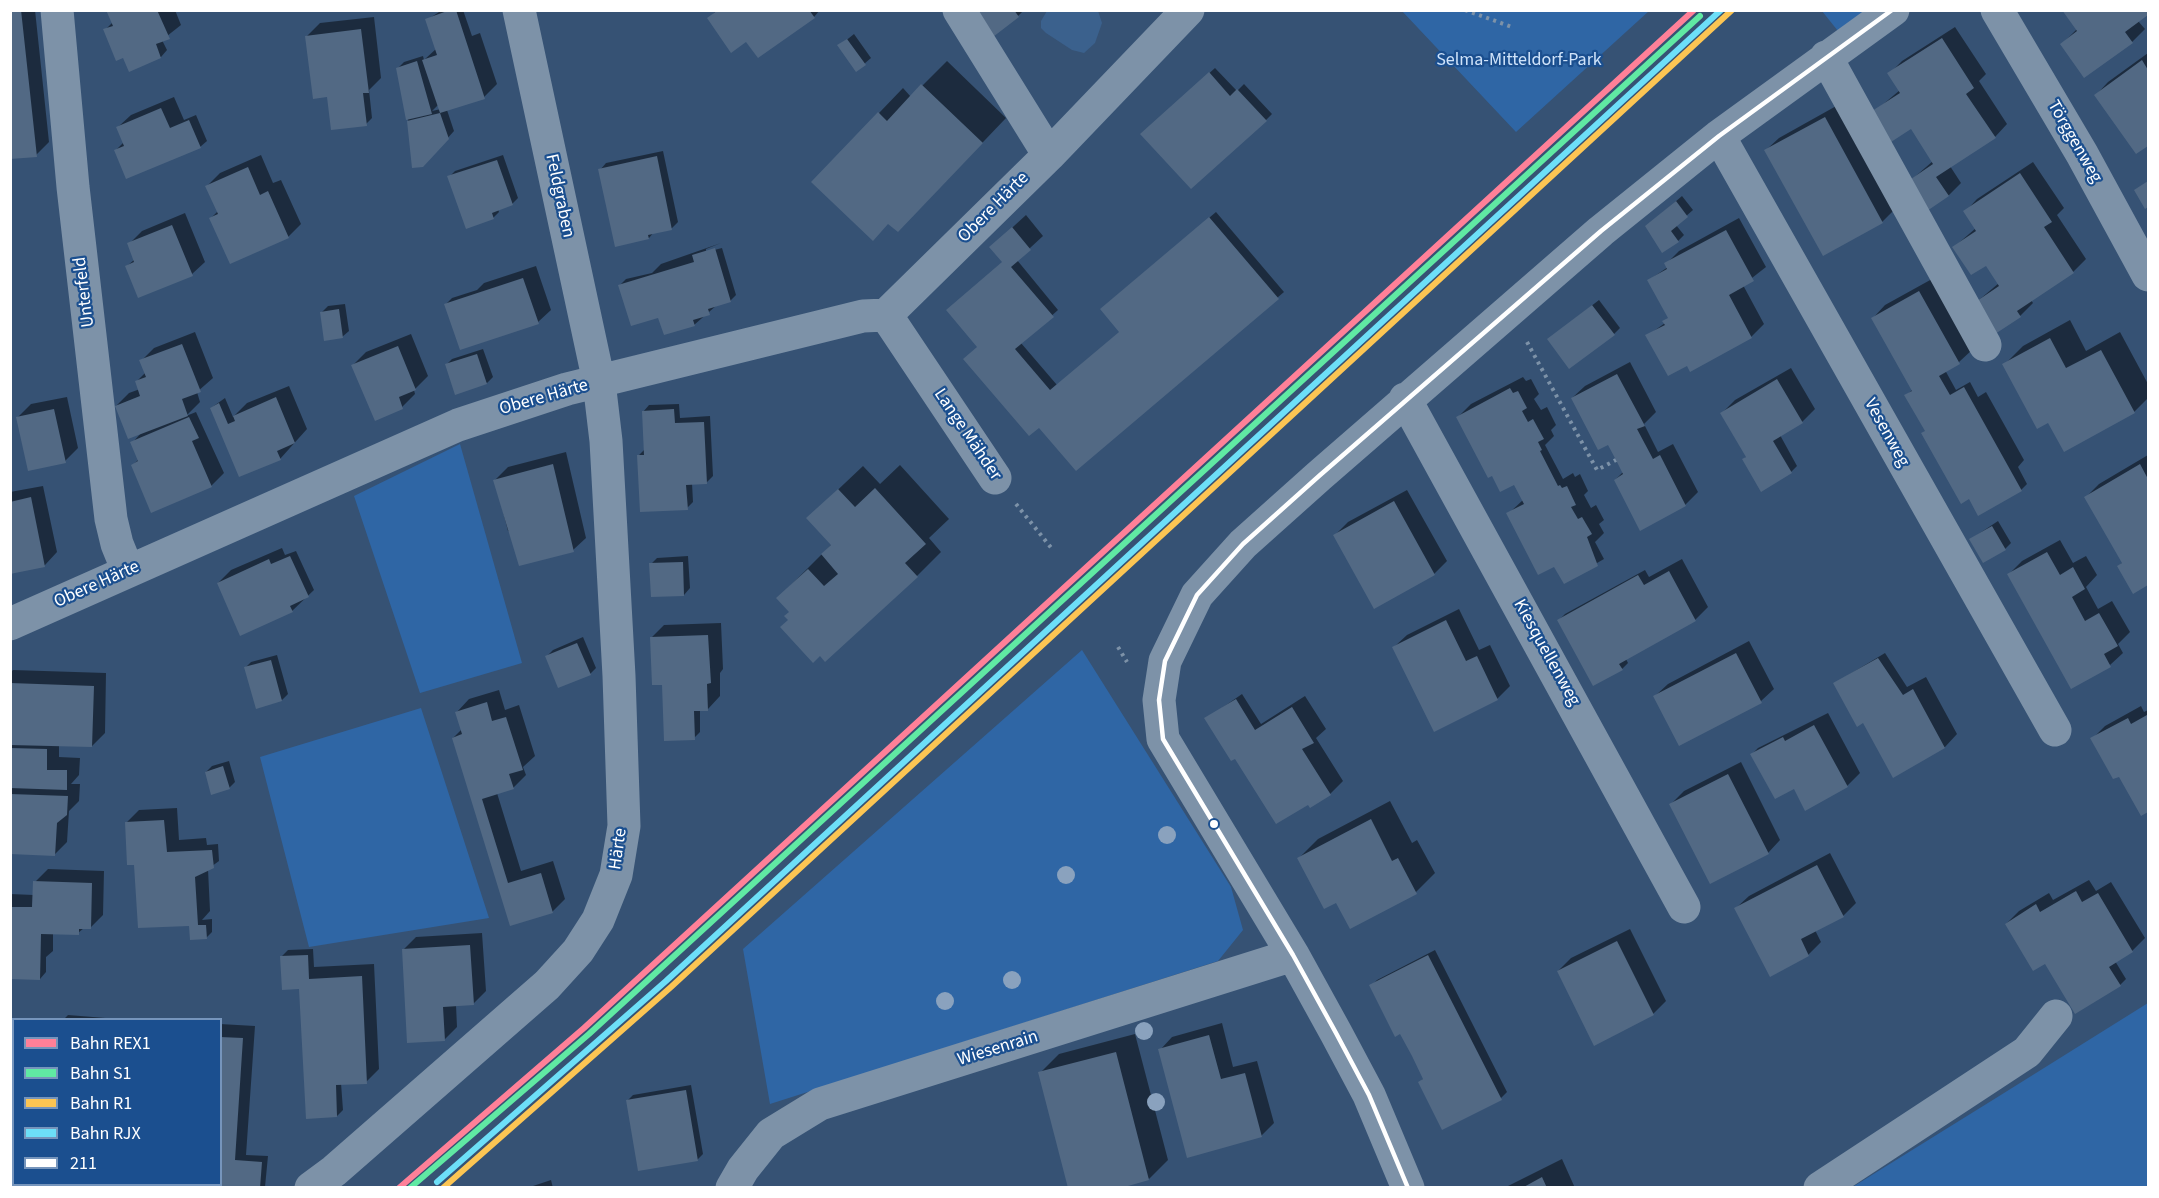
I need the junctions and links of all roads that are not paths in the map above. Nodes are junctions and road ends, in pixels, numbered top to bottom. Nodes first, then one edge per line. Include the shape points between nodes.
1 (57, 10) edge
2 (519, 10) edge
3 (959, 10) edge
4 (1188, 10) edge
5 (1893, 10) edge
6 (1997, 10) edge
7 (1826, 57) junction
8 (1719, 136) junction
9 (1049, 155) junction
10 (2148, 275) edge
11 (886, 315) junction
12 (1985, 345) dead end
13 (599, 382) junction
14 (1405, 399) junction
15 (995, 478) road end
16 (128, 571) junction
17 (10, 624) edge
18 (2055, 730) dead end
19 (1684, 907) dead end
20 (1293, 955) junction
21 (2056, 1016) dead end
22 (311, 1188) edge
23 (732, 1188) edge
24 (1407, 1188) edge
25 (1820, 1188) edge

1 - 16 street, Unterfeld via 111,519
2 - 13 street, Feldgraben
3 - 9 street
4 - 9 street, Obere Härte
5 - 7 street
6 - 10 street, Törggenweg
7 - 8 street
7 - 12 street
8 - 14 street
8 - 18 street, Vesenweg
9 - 11 street, Obere Härte
11 - 13 street, Obere Härte via 863,316
11 - 15 street, Lange Mähder
13 - 16 street, Obere Härte via 458,425
13 - 22 street, Härte via 619,676 624,826 616,875 598,920 547,986
14 - 19 street, Kiesquellenweg
14 - 20 street via 1243,544 1197,595 1165,661 1159,700 1163,739
16 - 17 street, Obere Härte
20 - 23 street, Wiesenrain via 820,1104 771,1134
20 - 24 street via 1369,1095
21 - 25 street via 2027,1052

